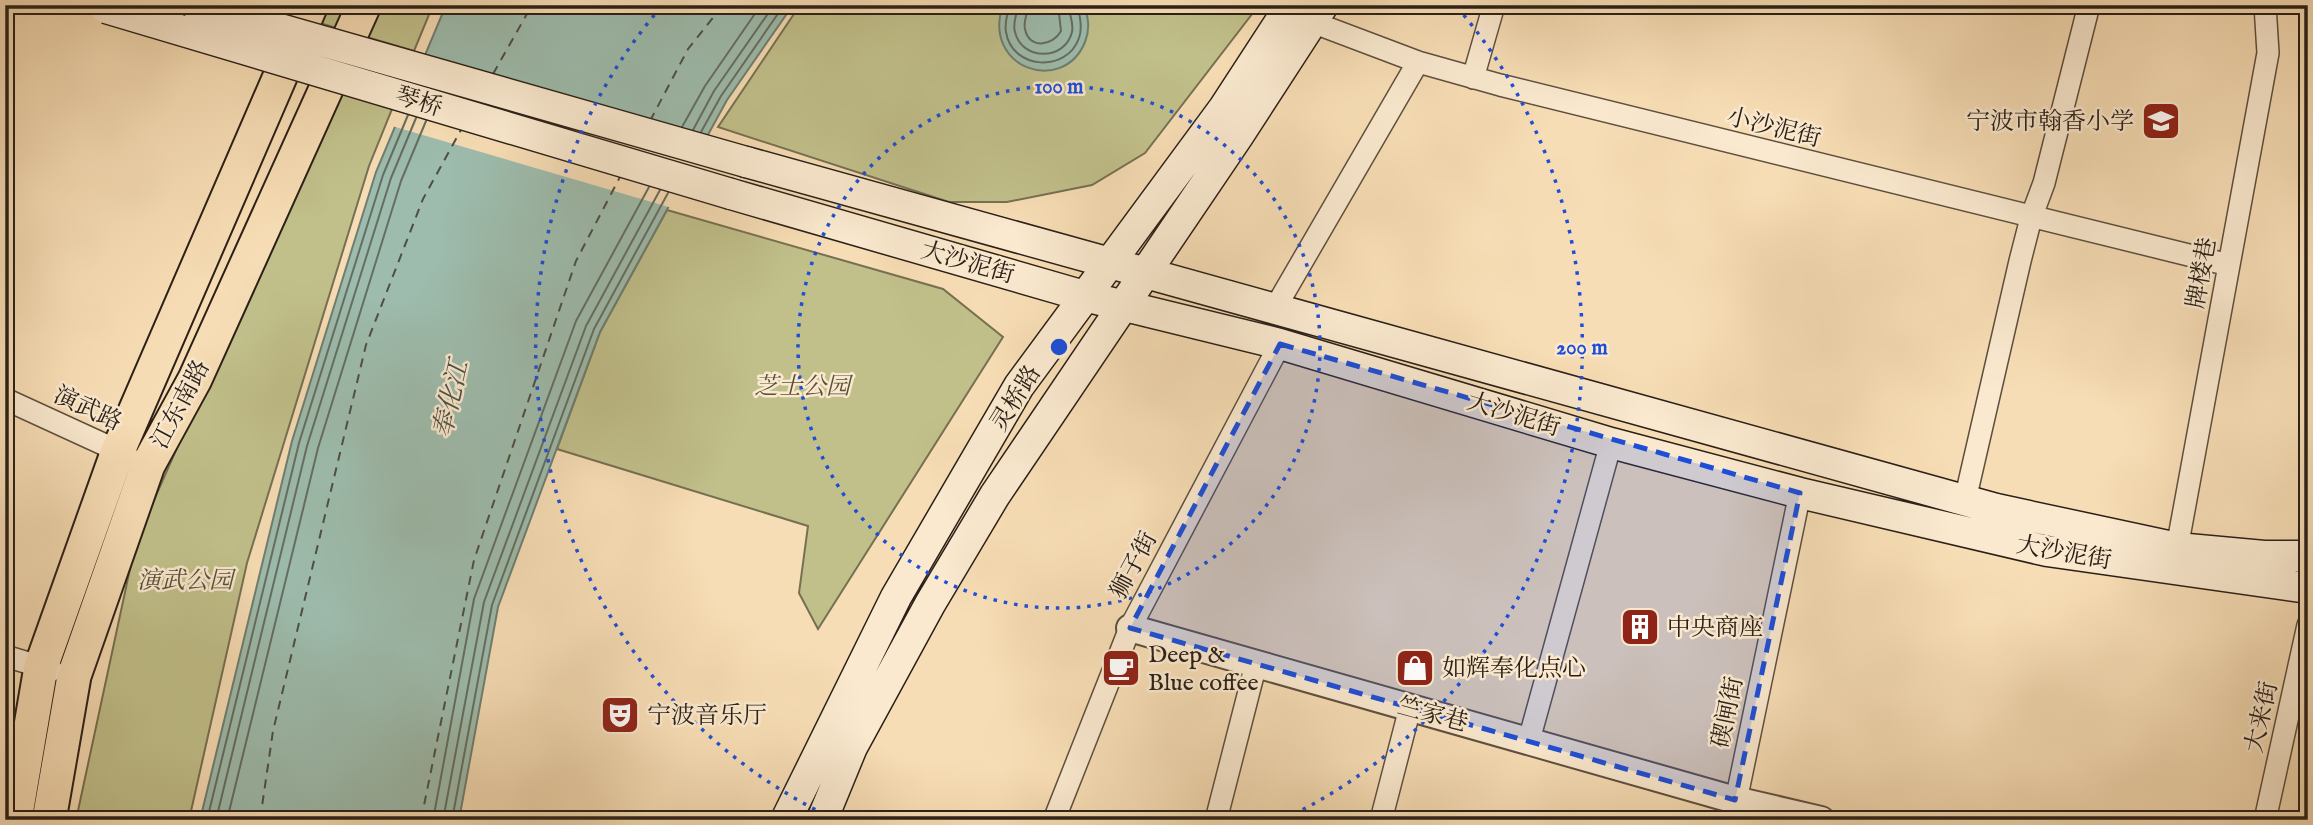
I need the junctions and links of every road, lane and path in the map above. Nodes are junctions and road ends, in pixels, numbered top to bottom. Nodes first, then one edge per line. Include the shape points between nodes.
1 (197, 5) edge
2 (311, 5) edge
3 (363, 5) edge
4 (1494, 5) edge
5 (2089, 5) edge
6 (2265, 5) edge
7 (102, 6) edge
8 (1309, 11) edge
9 (1418, 62) junction
10 (1473, 78) junction
11 (746, 162) joint
12 (732, 194) joint
13 (2031, 218) junction
14 (1108, 264) junction
15 (2229, 265) junction
16 (1144, 274) junction
17 (1084, 296) junction
18 (1123, 305) junction
19 (1274, 310) junction
20 (1280, 344) junction
21 (5, 399) edge
22 (1611, 443) junction
23 (118, 451) junction
24 (148, 465) junction
25 (1800, 493) junction
26 (1965, 500) junction
27 (2177, 548) junction
28 (2308, 556) edge
29 (2308, 588) edge
30 (2308, 625) edge
31 (1130, 628) junction
32 (5, 656) edge
33 (1256, 664) junction
34 (41, 667) junction
35 (74, 676) junction
36 (1410, 708) junction
37 (1529, 740) junction
38 (1734, 810) edge
39 (15, 820) edge
40 (49, 820) edge
41 (786, 820) edge
42 (822, 820) edge
43 (1054, 820) edge
44 (1216, 820) edge
45 (1381, 820) edge
46 (1822, 820) edge
47 (2265, 820) edge

1 - 11 main road, 琴桥, bridge
2 - 23 main road, 江东南路
3 - 24 main road, 江东南路 via 195,379
4 - 10 street
5 - 13 street via 2045,183
6 - 15 street, 牌楼巷 via 2267,52
7 - 12 main road, 琴桥, bridge
8 - 9 street, 小沙泥街
8 - 14 main road, 灵桥路 via 1224,108
8 - 16 main road, 灵桥路 via 1238,136
9 - 10 street, 小沙泥街
9 - 19 street
10 - 13 street, 小沙泥街
11 - 14 main road, 大沙泥街
12 - 17 main road, 大沙泥街
13 - 15 street, 小沙泥街
13 - 26 street
14 - 16 main road, 大沙泥街
14 - 17 main road, 灵桥路
15 - 27 street, 牌楼巷
16 - 18 main road, 灵桥路
16 - 19 main road, 大沙泥街
17 - 18 main road, 大沙泥街
17 - 41 main road, 灵桥路 via 1019,386 896,597
18 - 20 main road, 大沙泥街
18 - 42 main road, 灵桥路 via 995,495 930,604 852,747
19 - 26 main road, 大沙泥街
20 - 22 main road, 大沙泥街
20 - 31 street, 狮子街
21 - 23 street, 演武路
22 - 25 main road, 大沙泥街
22 - 37 street
23 - 24 street, 演武路
23 - 34 main road, 江东南路
24 - 35 main road, 江东南路
25 - 29 main road, 大沙泥街 via 2047,551
25 - 38 street, 碶闸街
26 - 27 main road, 大沙泥街
27 - 28 main road, 大沙泥街
30 - 47 street, 大来街
31 - 33 street, 竺家巷
31 - 43 street, 狮子街
32 - 34 street
33 - 36 street, 竺家巷
33 - 44 street
34 - 35 street
34 - 39 main road, 江东南路
35 - 40 main road, 江东南路
36 - 37 street, 竺家巷
36 - 45 street
37 - 38 street, 竺家巷
38 - 46 street, 竺家巷

